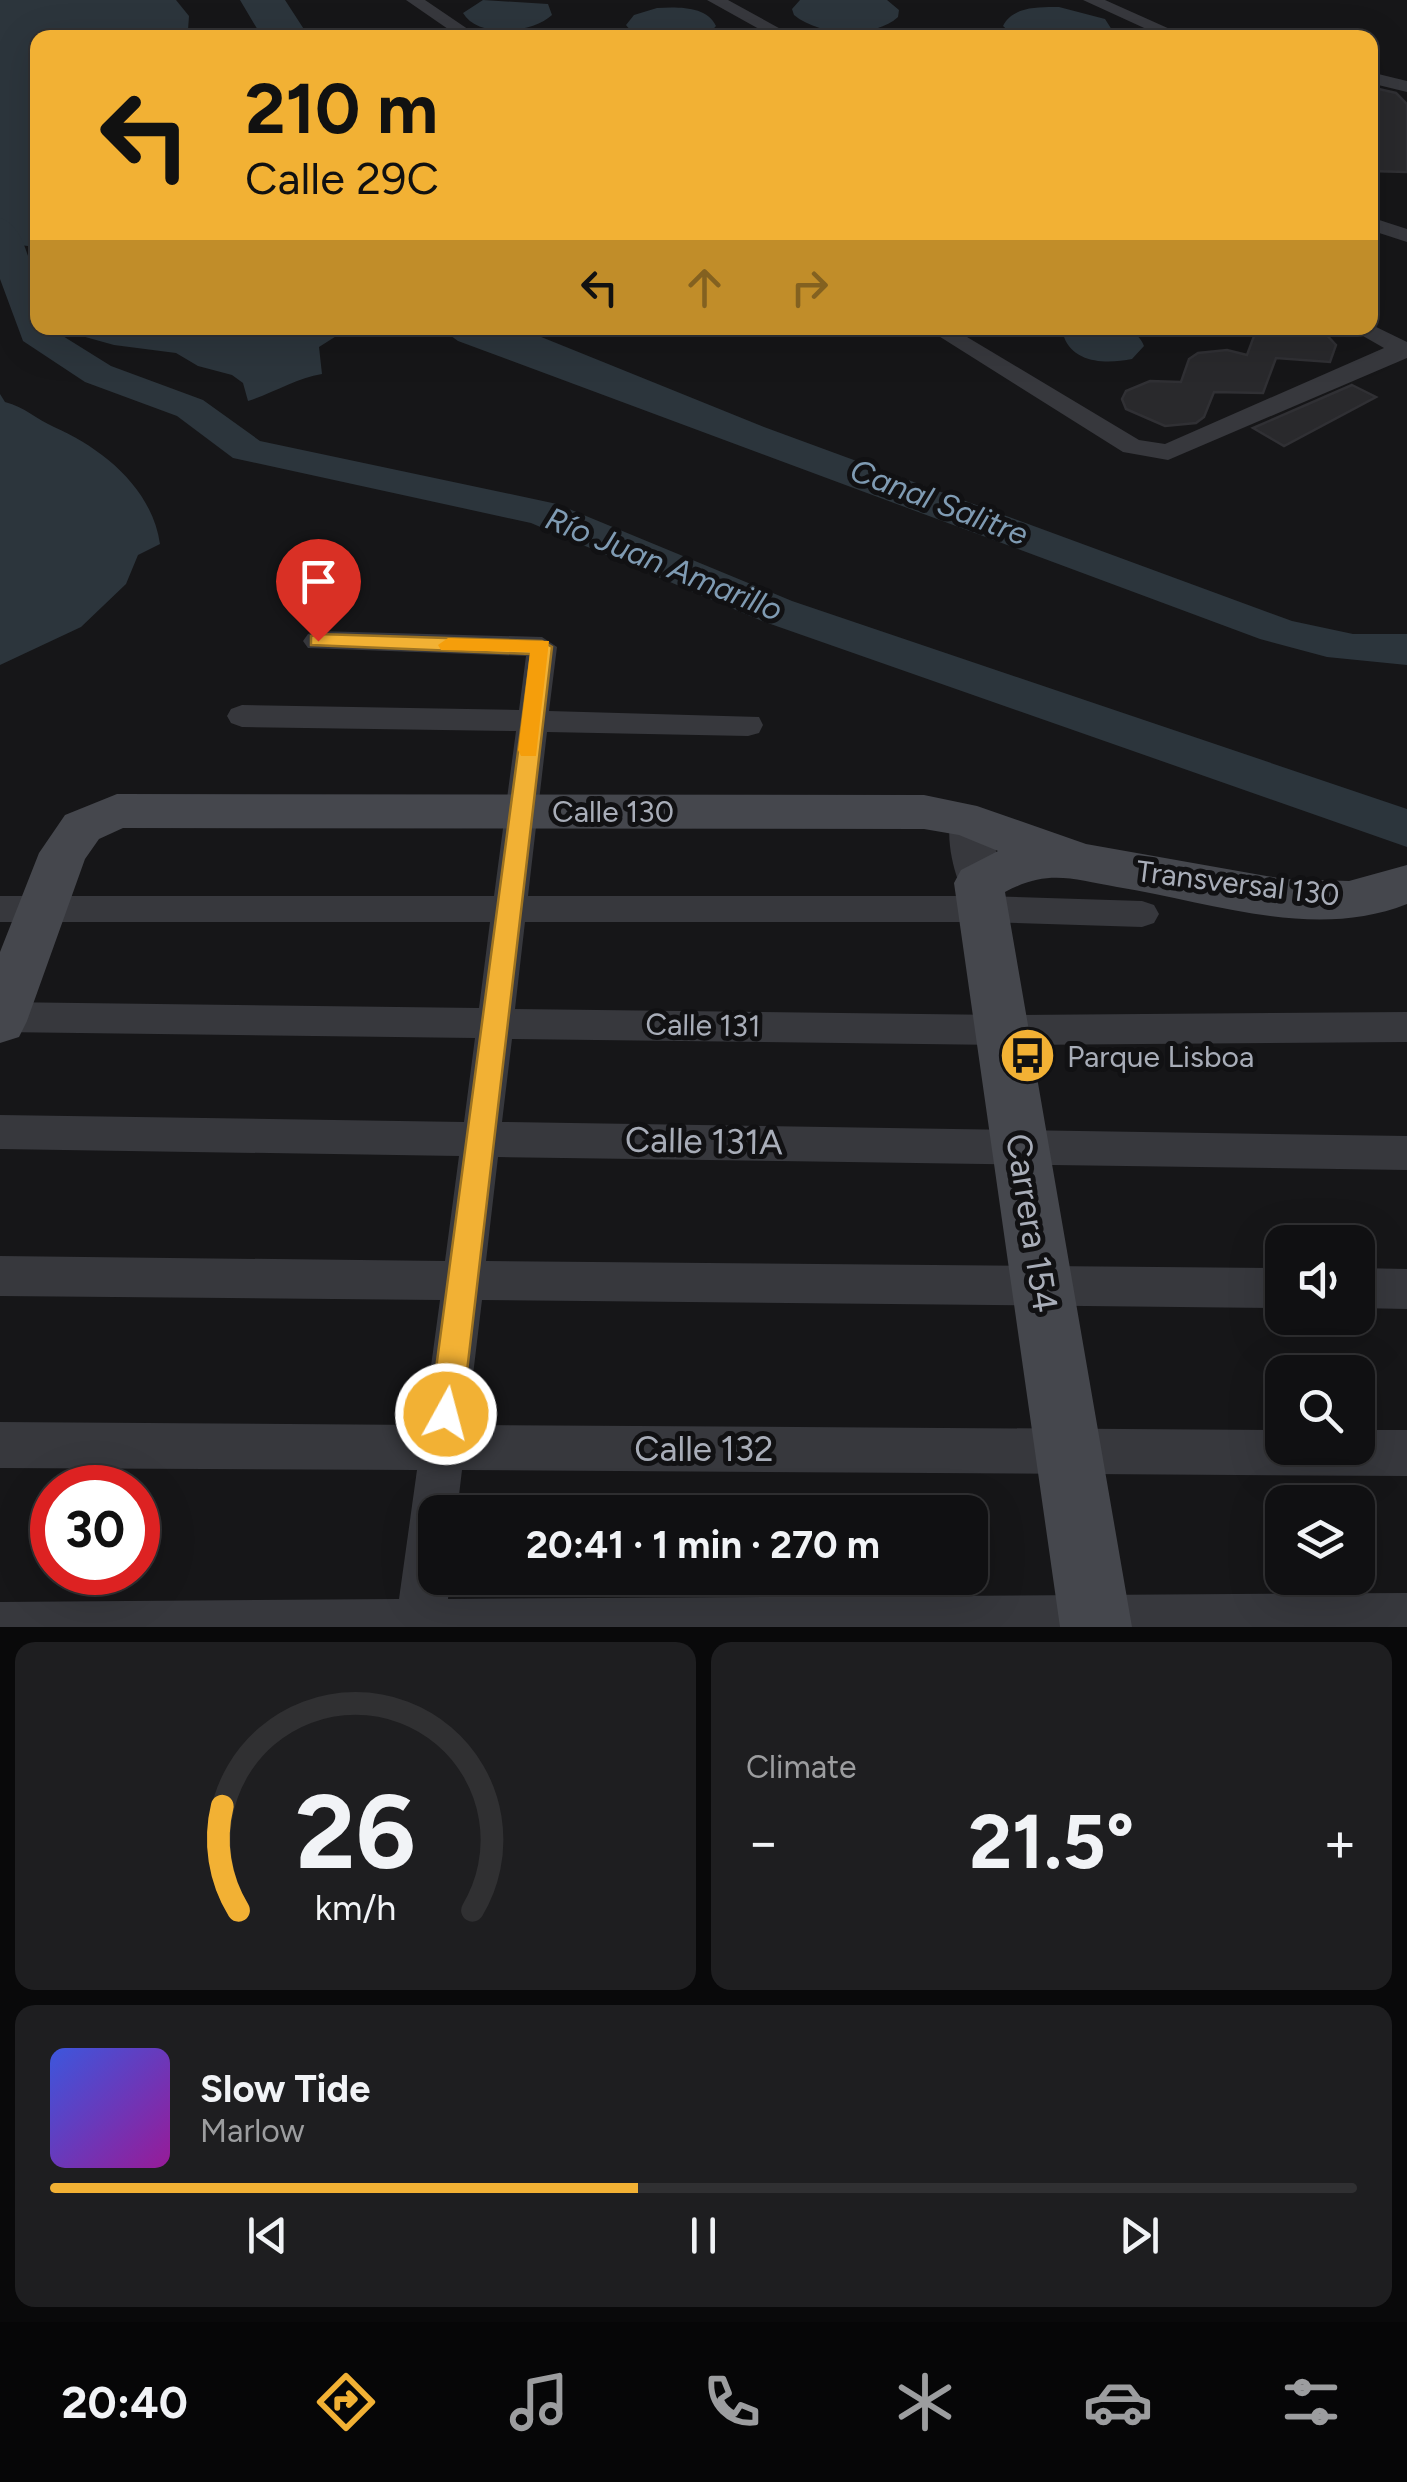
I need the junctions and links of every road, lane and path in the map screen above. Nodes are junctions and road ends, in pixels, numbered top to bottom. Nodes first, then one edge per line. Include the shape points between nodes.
1 (414, 0) edge
2 (715, 0) edge
3 (1091, 0) edge
4 (461, 30) edge
5 (773, 30) edge
6 (1163, 30) edge
7 (1378, 79) edge
8 (1407, 87) edge
9 (1378, 226) edge
10 (1407, 236) edge
11 (947, 335) edge
12 (1374, 335) edge
13 (1404, 350) edge
14 (318, 641) dead end
15 (242, 716) dead end
16 (532, 722) junction
17 (748, 725) dead end
18 (521, 811) junction
19 (968, 820) junction
20 (1067, 858) junction
21 (1406, 885) edge
22 (981, 896) junction
23 (21, 909) edge
24 (508, 910) junction
25 (1142, 914) dead end
26 (0, 1018) edge
27 (495, 1022) junction
28 (1407, 1027) edge
29 (1002, 1030) junction
30 (0, 1132) edge
31 (480, 1136) junction
32 (1020, 1147) junction
33 (1407, 1153) edge
34 (0, 1276) edge
35 (462, 1279) junction
36 (1042, 1286) junction
37 (1265, 1288) edge
38 (1375, 1288) edge
39 (1407, 1289) edge
40 (0, 1445) edge
41 (442, 1448) junction
42 (1068, 1451) junction
43 (1407, 1453) edge
44 (1407, 1617) edge
45 (1095, 1623) edge
46 (420, 1625) edge
47 (0, 1626) edge

1 - 4 street
2 - 5 street
3 - 6 street
7 - 8 street
9 - 10 street
11 - 13 street via 1150,453 1168,452
12 - 13 street
14 - 16 street via 542,646
15 - 16 street
16 - 17 street
16 - 18 street
18 - 19 main road, Calle 130 via 924,812
18 - 23 main road, Calle 130 via 134,810 98,817 82,827
18 - 24 street
19 - 20 main road, Transversal 130
19 - 22 street, Carrera 154
20 - 21 main road, Transversal 130 via 1307,898 1362,898
20 - 22 main road, Transversal 130 via 1023,860
22 - 24 street
22 - 25 street
22 - 29 main road, Carrera 154
23 - 24 street
23 - 26 main road
24 - 27 street
26 - 27 street, Calle 131
27 - 29 street, Calle 131
27 - 31 street
28 - 29 street, Calle 131
29 - 32 main road, Carrera 154
30 - 31 street, Calle 131A
31 - 32 street, Calle 131A
31 - 35 street
32 - 33 street, Calle 131A
32 - 36 main road, Carrera 154
34 - 35 street
35 - 36 street
35 - 41 street
36 - 37 street
36 - 42 main road, Carrera 154
38 - 39 street
40 - 41 street, Calle 132
41 - 42 street, Calle 132
41 - 46 street
42 - 43 street, Calle 132
42 - 45 main road, Carrera 154
44 - 45 street
45 - 46 street
46 - 47 street

